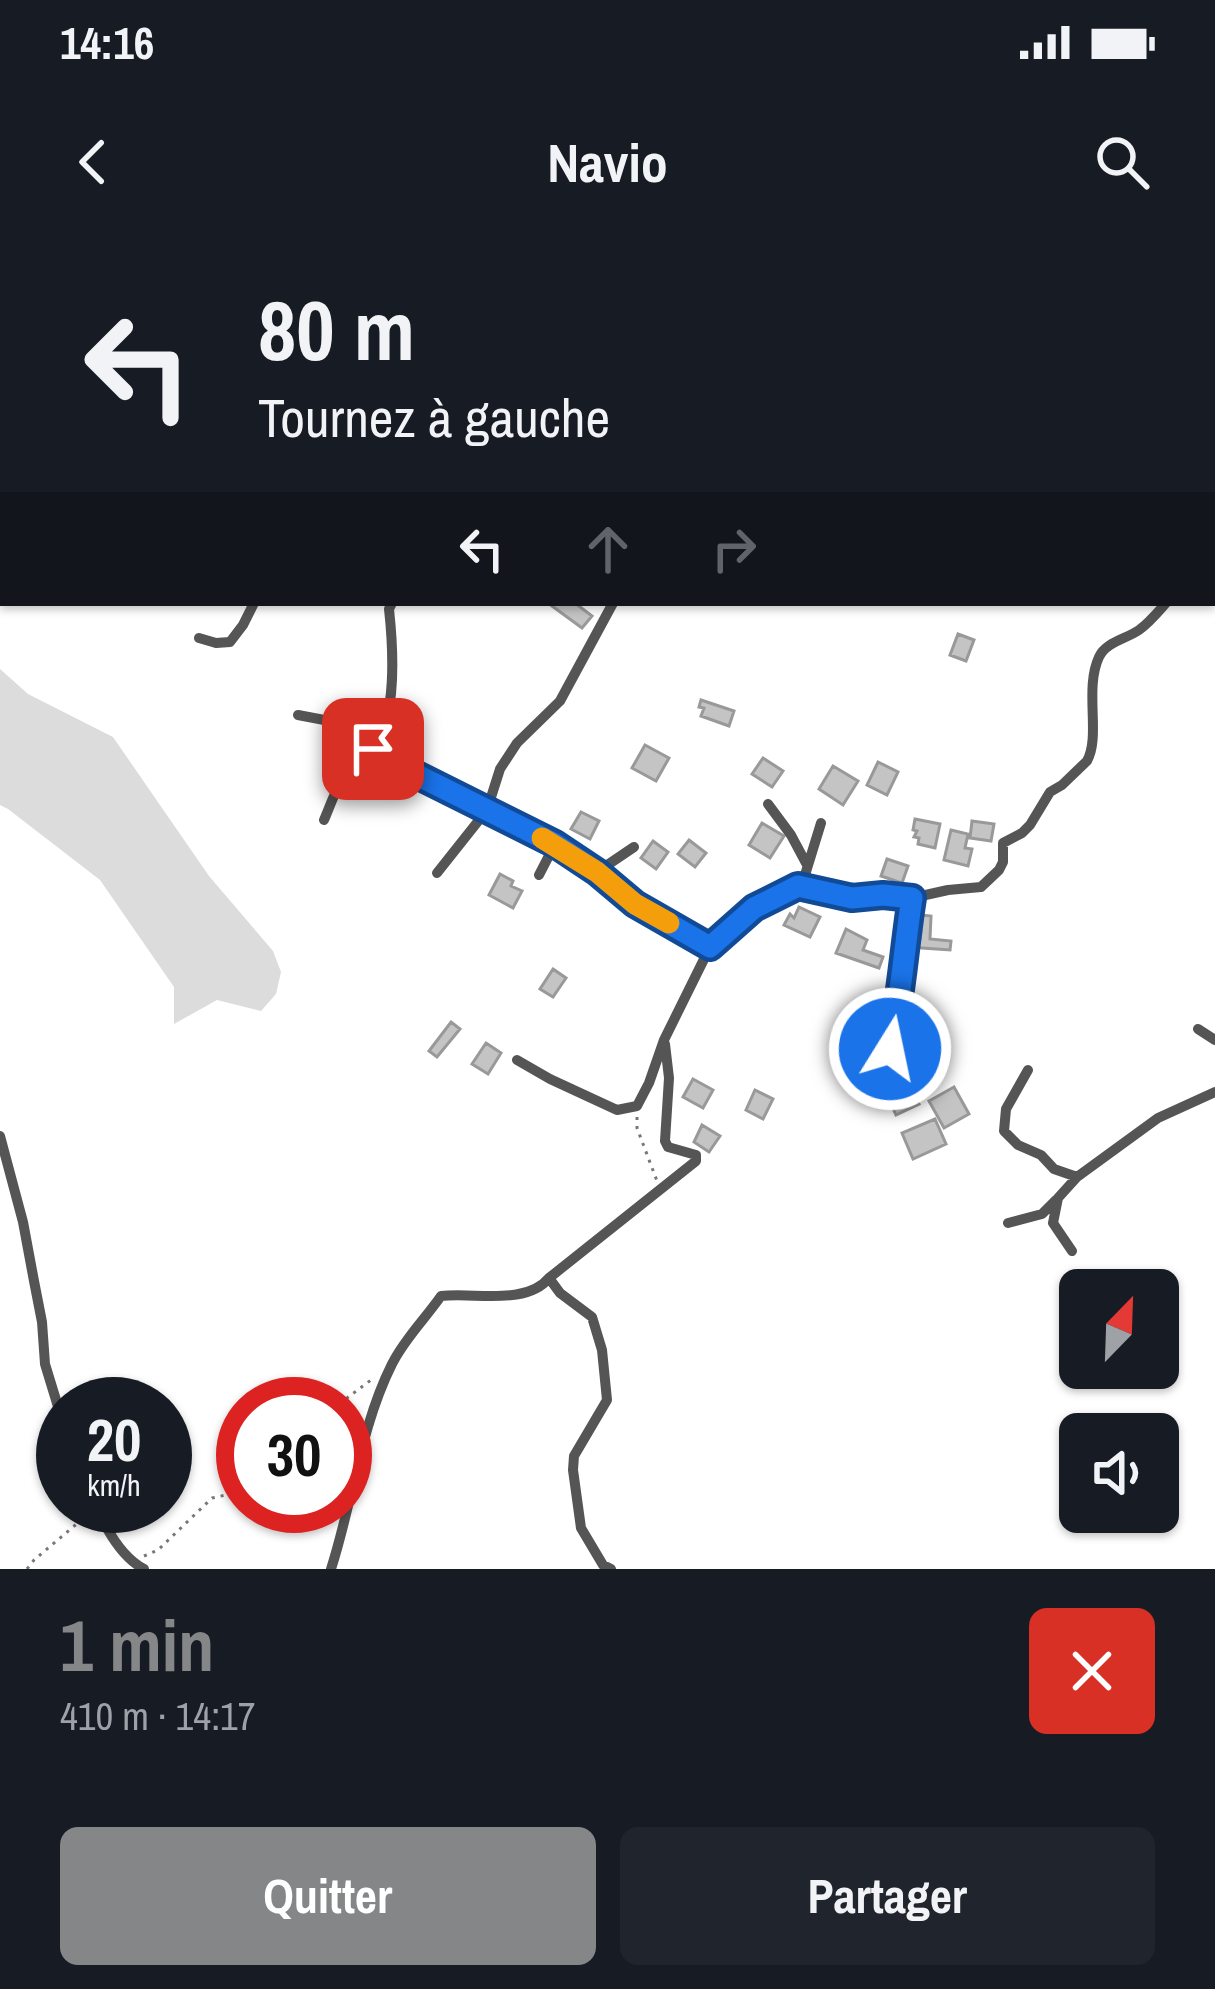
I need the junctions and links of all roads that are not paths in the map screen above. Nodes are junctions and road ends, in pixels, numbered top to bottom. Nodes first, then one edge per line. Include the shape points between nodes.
1 (252, 606) edge
2 (390, 606) edge
3 (611, 606) edge
4 (1163, 606) edge
5 (199, 638) dead end
6 (298, 715) dead end
7 (382, 731) junction
8 (373, 749) junction
9 (769, 804) dead end
10 (487, 810) junction
11 (324, 820) dead end
12 (821, 823) dead end
13 (555, 844) junction
14 (634, 847) dead end
15 (807, 866) junction
16 (597, 872) junction
17 (437, 873) dead end
18 (539, 875) dead end
19 (811, 886) junction
20 (912, 898) junction
21 (710, 947) junction
22 (1198, 1029) dead end
23 (664, 1040) junction
24 (1215, 1040) edge
25 (517, 1060) dead end
26 (1028, 1070) dead end
27 (885, 1091) dead end
28 (1215, 1092) edge
29 (0, 1136) edge
30 (1077, 1177) junction
31 (1058, 1198) junction
32 (1009, 1223) dead end
33 (1072, 1251) dead end
34 (549, 1279) junction
35 (49, 1377) edge
36 (112, 1533) edge
37 (137, 1566) edge
38 (331, 1569) edge
39 (611, 1569) edge

1 - 5 street via 230,642
2 - 7 street via 393,692
3 - 10 street via 560,701 500,769
4 - 20 street via 1100,655 1090,700 1092,753 1043,799 1030,825 1003,843 999,870 981,887
6 - 7 street
7 - 8 street
8 - 10 street
8 - 11 street via 349,768
9 - 15 street
10 - 13 street
10 - 17 street
12 - 15 street
13 - 16 street
13 - 18 street
14 - 16 street
15 - 19 street
16 - 21 street
19 - 20 street via 852,898
19 - 21 street via 754,908
20 - 27 street
21 - 23 street
22 - 24 street
23 - 25 street via 638,1106 617,1110
23 - 34 street via 665,1141 695,1161
26 - 30 street via 1006,1109 1004,1131
28 - 30 street via 1158,1118
29 - 35 street
30 - 31 street
31 - 32 street via 1042,1214
31 - 33 street via 1053,1223
34 - 38 street via 526,1294 441,1296 406,1340 371,1413
34 - 39 street via 592,1317 602,1350 607,1400 573,1470 581,1528
36 - 37 street

